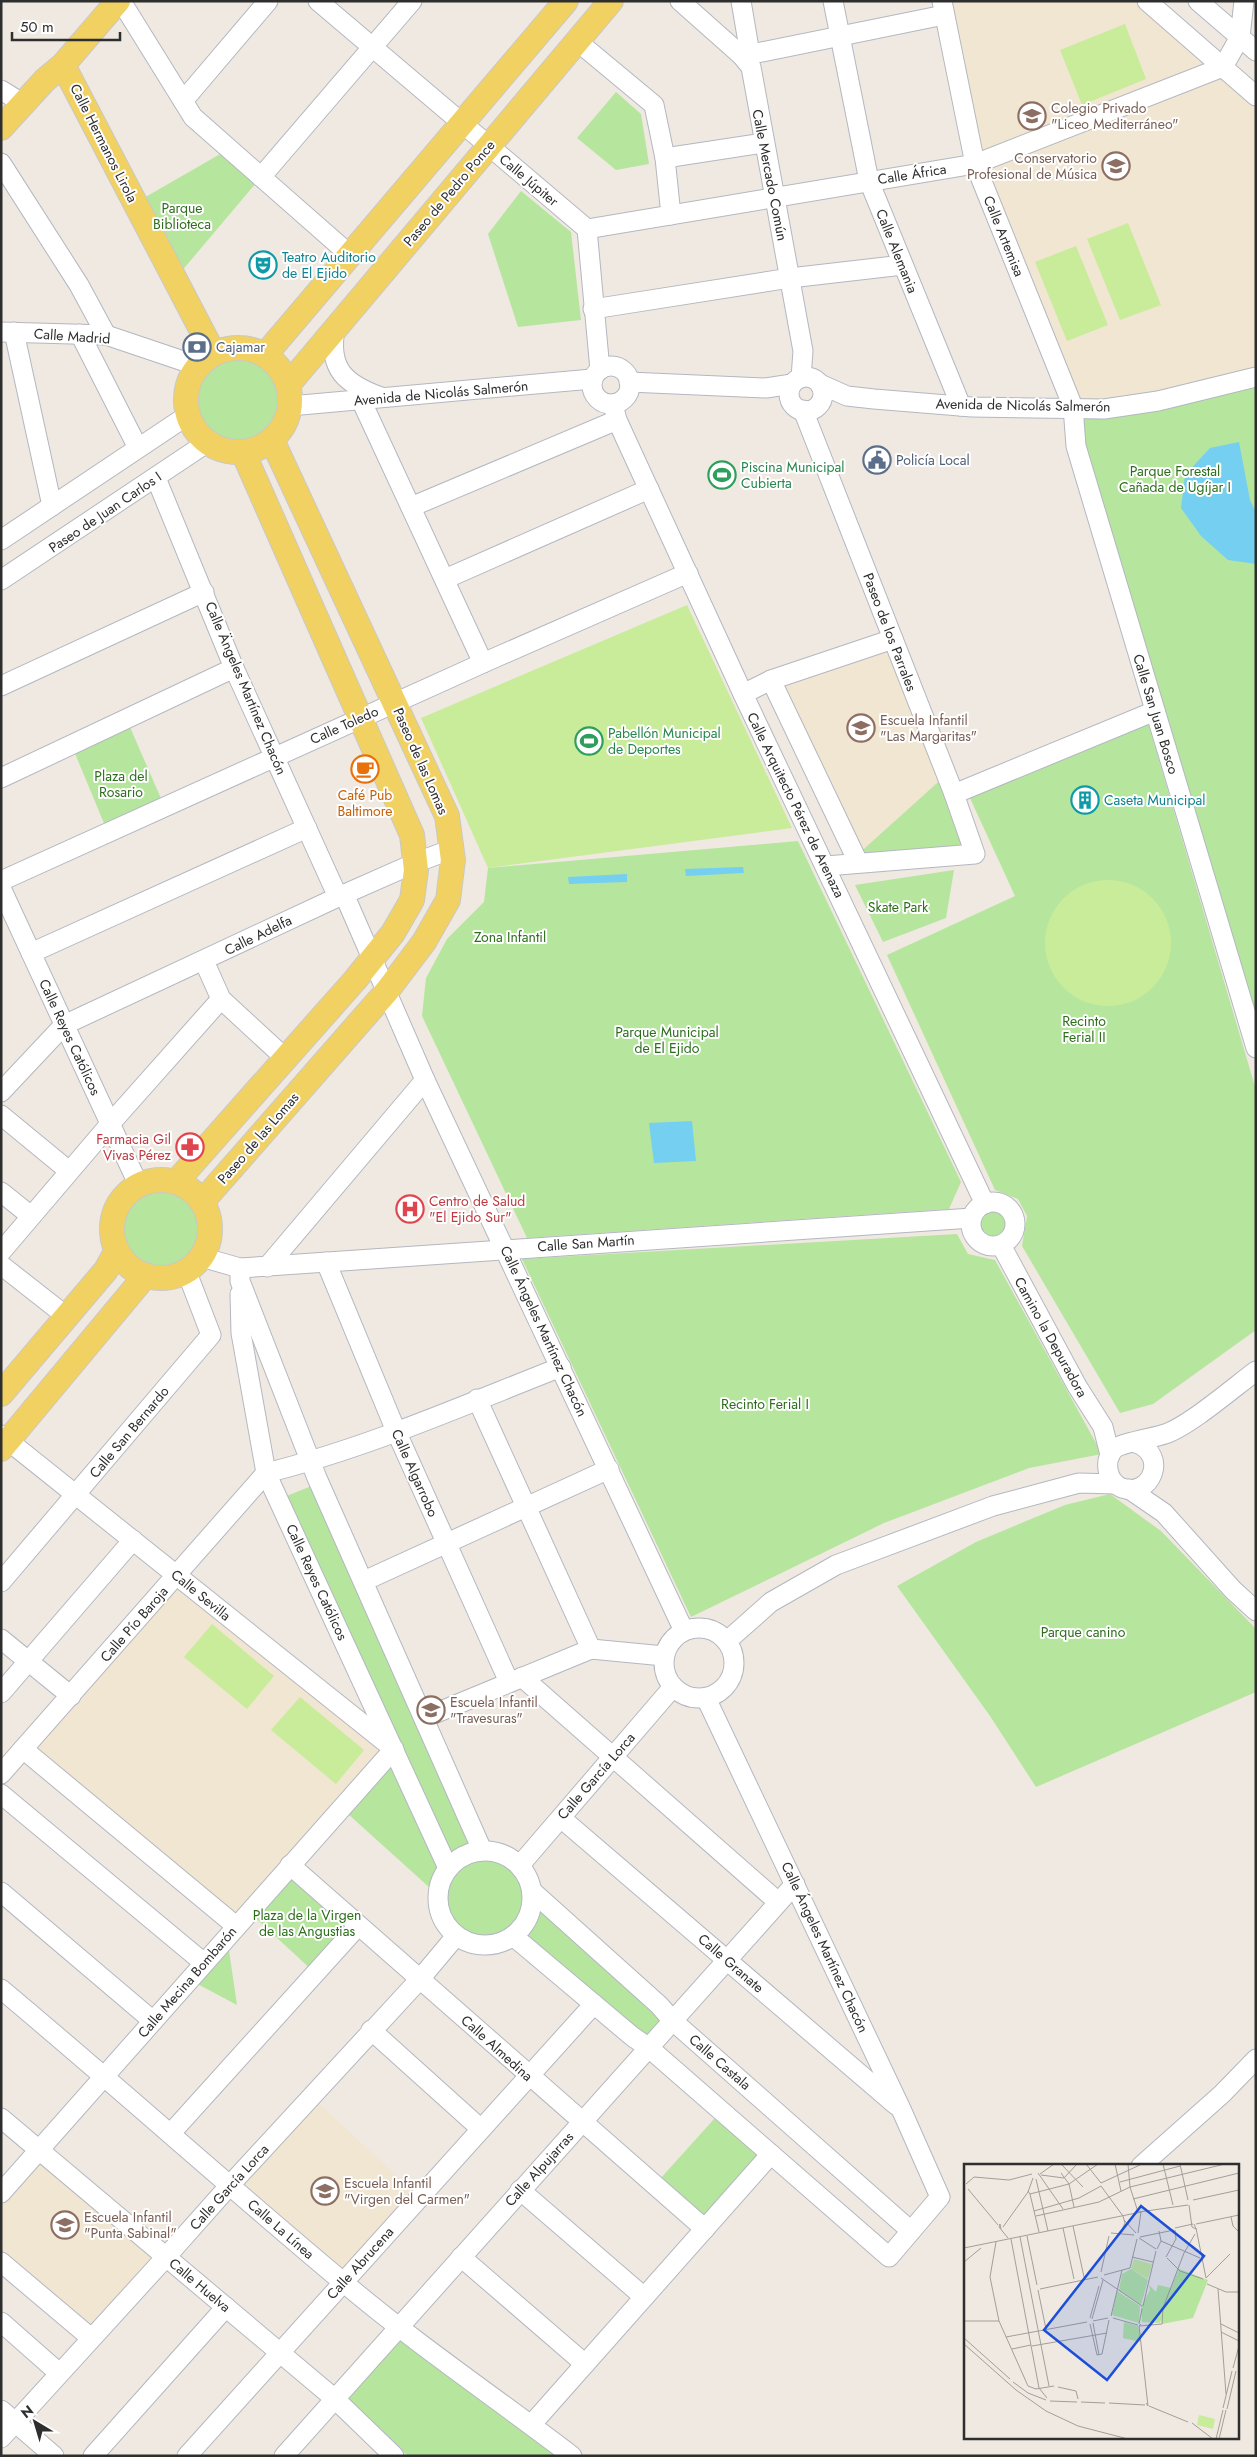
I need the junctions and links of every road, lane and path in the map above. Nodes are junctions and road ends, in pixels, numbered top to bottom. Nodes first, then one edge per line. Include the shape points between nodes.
1 (120, 1) edge
2 (268, 1) edge
3 (318, 1) edge
4 (412, 1) edge
5 (566, 1) edge
6 (610, 1) edge
7 (741, 1) edge
8 (833, 1) edge
9 (1147, 1) edge
10 (1198, 1) edge
11 (1244, 1) edge
12 (684, 3) edge
13 (943, 8) edge
14 (840, 35) junction
15 (1240, 37) junction
16 (577, 41) junction
17 (372, 47) junction
18 (1256, 51) edge
19 (746, 55) junction
20 (63, 65) junction
21 (1222, 67) junction
22 (1, 90) edge
23 (1256, 96) edge
24 (183, 101) junction
25 (22, 104) junction
26 (462, 123) junction
27 (764, 143) junction
28 (2, 145) edge
29 (488, 145) junction
30 (665, 158) junction
31 (975, 164) junction
32 (261, 177) junction
33 (869, 180) junction
34 (775, 198) junction
35 (671, 215) junction
36 (587, 229) junction
37 (350, 256) junction
38 (903, 265) junction
39 (790, 278) junction
40 (593, 309) junction
41 (335, 329) junction
42 (7, 332) edge
43 (80, 334) junction
44 (106, 335) junction
45 (265, 355) junction
46 (206, 360) junction
47 (596, 375) junction
48 (1256, 378) edge
49 (629, 382) junction
50 (289, 395) junction
51 (801, 396) junction
52 (847, 396) junction
53 (382, 398) junction
54 (361, 400) junction
55 (961, 406) junction
56 (1072, 407) junction
57 (615, 412) junction
58 (188, 415) junction
59 (272, 440) junction
60 (208, 442) junction
61 (138, 448) junction
62 (243, 452) junction
63 (156, 478) junction
64 (649, 489) junction
65 (52, 506) junction
66 (411, 507) junction
67 (2, 535) edge
68 (688, 573) junction
69 (445, 579) junction
70 (1, 580) edge
71 (204, 592) junction
72 (892, 639) junction
73 (483, 663) junction
74 (234, 668) junction
75 (771, 680) junction
76 (1, 686) edge
77 (743, 694) junction
78 (395, 702) junction
79 (1155, 711) junction
80 (360, 718) junction
81 (275, 757) junction
82 (1, 778) edge
83 (954, 794) junction
84 (307, 828) junction
85 (452, 849) junction
86 (415, 862) junction
87 (858, 862) junction
88 (826, 866) junction
89 (1, 881) edge
90 (1, 888) edge
91 (341, 896) junction
92 (31, 953) junction
93 (373, 957) junction
94 (204, 961) junction
95 (387, 991) junction
96 (220, 999) junction
97 (64, 1025) junction
98 (1256, 1048) edge
99 (285, 1058) junction
100 (425, 1080) junction
101 (3, 1086) edge
102 (1, 1115) edge
103 (110, 1124) junction
104 (69, 1171) junction
105 (176, 1182) junction
106 (138, 1186) junction
107 (1, 1192) edge
108 (202, 1202) junction
109 (985, 1204) junction
110 (30, 1216) junction
111 (972, 1218) junction
112 (1002, 1245) junction
113 (505, 1248) junction
114 (117, 1250) junction
115 (1, 1252) edge
116 (326, 1262) junction
117 (194, 1264) junction
118 (1, 1265) edge
119 (267, 1267) junction
120 (146, 1275) junction
121 (240, 1275) junction
122 (66, 1316) junction
123 (561, 1367) junction
124 (1256, 1371) edge
125 (1, 1394) edge
126 (478, 1400) junction
127 (1103, 1427) junction
128 (396, 1431) junction
129 (1175, 1431) junction
130 (4, 1441) edge
131 (1132, 1443) junction
132 (1109, 1459) junction
133 (311, 1462) junction
134 (608, 1469) junction
135 (1154, 1469) junction
136 (266, 1473) junction
137 (1079, 1483) junction
138 (1122, 1486) junction
139 (76, 1494) junction
140 (526, 1507) junction
141 (1164, 1513) junction
142 (133, 1540) junction
143 (446, 1544) junction
144 (177, 1575) junction
145 (364, 1581) junction
146 (1, 1582) edge
147 (1256, 1611) edge
148 (684, 1631) junction
149 (1, 1639) edge
150 (727, 1641) junction
151 (591, 1649) junction
152 (664, 1656) junction
153 (28, 1661) junction
154 (516, 1679) junction
155 (673, 1687) junction
156 (1, 1693) edge
157 (71, 1696) junction
158 (706, 1698) junction
159 (424, 1718) junction
160 (23, 1749) junction
161 (394, 1749) junction
162 (612, 1757) junction
163 (1, 1774) edge
164 (1, 1794) edge
165 (561, 1818) junction
166 (482, 1850) junction
167 (290, 1865) junction
168 (520, 1865) junction
169 (448, 1868) junction
170 (795, 1884) junction
171 (532, 1891) junction
172 (1, 1892) edge
173 (778, 1902) junction
174 (236, 1926) junction
175 (358, 1926) junction
176 (456, 1936) junction
177 (513, 1936) junction
178 (727, 1959) junction
179 (204, 1963) junction
180 (420, 1979) junction
181 (1, 1989) edge
182 (594, 2004) junction
183 (153, 2021) junction
184 (674, 2021) junction
185 (371, 2030) junction
186 (648, 2046) junction
187 (1256, 2059) edge
188 (105, 2076) junction
189 (528, 2076) junction
190 (901, 2109) junction
191 (1, 2118) edge
192 (581, 2122) junction
193 (481, 2129) junction
194 (171, 2133) junction
195 (39, 2150) junction
196 (771, 2154) junction
197 (1143, 2164) edge
198 (230, 2184) junction
199 (520, 2190) junction
200 (1, 2193) edge
201 (704, 2229) junction
202 (911, 2230) junction
203 (461, 2256) junction
204 (166, 2257) junction
205 (1, 2262) edge
206 (343, 2282) junction
207 (644, 2297) junction
208 (226, 2307) junction
209 (1, 2322) edge
210 (399, 2328) junction
211 (91, 2338) junction
212 (280, 2352) junction
213 (585, 2364) junction
214 (60, 2373) junction
215 (335, 2399) junction
216 (8, 2416) edge
217 (531, 2424) junction
218 (1, 2438) edge
219 (54, 2456) edge
220 (93, 2456) edge
221 (187, 2456) edge
222 (284, 2456) edge
223 (394, 2456) edge
224 (572, 2456) edge

1 - 20 main road
1 - 24 street
2 - 24 street
3 - 17 street, Calle Júpiter
4 - 17 street
5 - 26 main road
6 - 16 main road, Paseo de Pedro Ponce
7 - 19 street, Calle Mercado Común
8 - 14 street, Calle Alemania
9 - 21 street
10 - 15 street
11 - 15 street
12 - 19 street, Calle Mercado Común
13 - 14 street
13 - 31 street, Calle Artemisa
14 - 19 street
14 - 33 street, Calle Alemania
15 - 18 street
15 - 21 street
16 - 29 main road, Paseo de Pedro Ponce
16 - 30 street via 654,105
17 - 26 street, Calle Júpiter
17 - 32 street
19 - 27 street, Calle Mercado Común
20 - 25 main road
20 - 28 main road via 53,86
20 - 46 main road, Calle Hermanos Lirola
21 - 23 street
21 - 31 street, Calle África
22 - 25 street
24 - 32 street via 193,117
25 - 28 main road
26 - 29 street, Calle Júpiter
26 - 37 main road
27 - 30 street
27 - 34 street, Calle Mercado Común
28 - 44 street
29 - 36 street, Calle Júpiter
29 - 41 main road, Paseo de Pedro Ponce
30 - 35 street
31 - 33 street, Calle África
31 - 56 street, Calle Artemisa
32 - 37 street
33 - 34 street, Calle África
33 - 38 street, Calle Alemania
34 - 35 street, Calle África
34 - 39 street, Calle Mercado Común
35 - 36 street, Calle África
36 - 40 street
37 - 45 main road
38 - 39 street
38 - 55 street, Calle Alemania
39 - 40 street
39 - 51 street, Calle Mercado Común via 803,351
40 - 47 street
41 - 50 main road, Paseo de Pedro Ponce
41 - 53 street via 332,346 343,376 358,389
42 - 43 street, Calle Madrid
42 - 65 street
43 - 44 street, Calle Madrid
43 - 61 street
44 - 46 street, Calle Madrid
45 - 46 main road via 248,348 231,348
45 - 50 main road via 283,373
46 - 58 main road via 189,381
47 - 49 street via 606,367 618,368
47 - 53 street, Avenida de Nicolás Salmerón
47 - 57 street via 593,392
48 - 56 street, Avenida de Nicolás Salmerón via 1158,401 1104,408
49 - 51 street, Avenida de Nicolás Salmerón via 766,388
49 - 57 street via 628,394
50 - 54 street, Avenida de Nicolás Salmerón
50 - 59 main road via 287,419
51 - 52 street, Avenida de Nicolás Salmerón
51 - 52 street, Avenida de Nicolás Salmerón via 812,378
51 - 72 street, Paseo de los Parrales
52 - 55 street, Avenida de Nicolás Salmerón
53 - 54 street, Avenida de Nicolás Salmerón
54 - 66 street
55 - 56 street, Avenida de Nicolás Salmerón
56 - 79 street, Calle San Juan Bosco via 1076,446
57 - 64 street, Calle Arquitecto Pérez de Arenaza
57 - 66 street
58 - 60 main road
58 - 61 street
59 - 62 main road
59 - 78 main road, Paseo de las Lomas
60 - 62 main road via 225,450
60 - 63 street, Paseo de Juan Carlos I
61 - 65 street
62 - 80 main road
63 - 70 street, Paseo de Juan Carlos I
63 - 71 street, Calle Ängeles Martínez Chacón
64 - 68 street, Calle Arquitecto Pérez de Arenaza
64 - 69 street
65 - 67 street
66 - 69 street
68 - 73 street, Calle Toledo
68 - 77 street, Calle Arquitecto Pérez de Arenaza
69 - 73 street
71 - 74 street, Calle Ängeles Martínez Chacón
71 - 76 street
72 - 75 street
72 - 83 street, Paseo de los Parrales
73 - 78 street, Calle Toledo
74 - 81 street, Calle Ängeles Martínez Chacón
74 - 82 street
75 - 77 street
75 - 87 street
77 - 88 street, Calle Arquitecto Pérez de Arenaza
78 - 80 street, Calle Toledo
78 - 85 main road, Paseo de las Lomas via 447,816
79 - 83 street
79 - 98 street, Calle San Juan Bosco
80 - 81 street, Calle Toledo
80 - 86 main road via 412,835
81 - 84 street, Calle Ängeles Martínez Chacón
81 - 89 street, Calle Toledo
83 - 87 street, Paseo de los Parrales via 974,854
84 - 91 street, Calle Ängeles Martínez Chacón
84 - 92 street
85 - 86 street, Calle Adelfa
85 - 95 main road, Paseo de las Lomas via 448,900 424,942
86 - 91 street, Calle Adelfa
86 - 93 main road via 412,900 393,933
87 - 88 street
88 - 109 street, Calle Arquitecto Pérez de Arenaza
90 - 92 street, Calle Reyes Católicos
91 - 93 street, Calle Ángeles Martínez Chacón
91 - 94 street, Calle Adelfa
92 - 97 street, Calle Reyes Católicos
93 - 95 street, Calle Ángeles Martínez Chacón
93 - 99 main road
94 - 96 street
94 - 97 street, Calle Adelfa
95 - 100 street, Calle Ángeles Martínez Chacón
95 - 108 main road, Paseo de las Lomas
96 - 99 street
96 - 103 street
97 - 101 street
97 - 103 street, Calle Reyes Católicos
99 - 105 main road
100 - 113 street, Calle Ángeles Martínez Chacón
100 - 119 street
102 - 104 street
103 - 104 street
103 - 106 street, Calle Reyes Católicos
104 - 110 street
105 - 106 main road via 163,1180
105 - 108 main road via 186,1186
106 - 114 main road via 122,1201 113,1221
107 - 110 street
108 - 117 main road via 210,1230 208,1244
109 - 111 street
109 - 112 street via 998,1203 1014,1216 1015,1230
110 - 115 street
111 - 112 street via 973,1232 981,1243
111 - 113 street, Calle San Martín
112 - 127 street, Camino la Depuradora via 1077,1386
113 - 116 street, Calle San Martín
113 - 123 street, Calle Ángeles Martínez Chacón
114 - 120 main road via 129,1265
114 - 122 main road via 106,1270
116 - 119 street, Calle San Martín
116 - 128 street, Calle Algarrobo
117 - 120 main road via 169,1277
117 - 121 street, Calle San Martín
117 - 139 street, Calle San Bernardo via 212,1335
118 - 122 street
119 - 121 street, Calle San Martín
120 - 130 main road
121 - 133 street
121 - 136 street, Calle Reyes Católicos via 242,1333
122 - 125 main road
123 - 126 street
123 - 134 street, Calle Ángeles Martínez Chacón
124 - 129 street
126 - 128 street
126 - 140 street
127 - 131 street, Camino la Depuradora
127 - 132 street, Camino la Depuradora
128 - 133 street
128 - 143 street, Calle Algarrobo
129 - 131 street
129 - 135 street
130 - 139 street, Calle Sevilla
131 - 132 street via 1121,1444
131 - 135 street via 1149,1451
132 - 137 street
132 - 138 street via 1111,1478
133 - 136 street
133 - 145 street
134 - 140 street
134 - 148 street, Calle Ángeles Martínez Chacón
135 - 138 street via 1144,1485
135 - 141 street
136 - 144 street, Calle Pío Baroja
136 - 161 street, Calle Reyes Católicos
137 - 138 street
137 - 150 street via 993,1506 836,1565 771,1602
138 - 141 street
139 - 142 street, Calle Sevilla
139 - 146 street, Calle San Bernardo
140 - 143 street
140 - 151 street
141 - 147 street
142 - 144 street, Calle Sevilla
142 - 153 street
143 - 145 street
143 - 154 street, Calle Algarrobo
144 - 157 street, Calle Pío Baroja
144 - 161 street, Calle Sevilla
145 - 159 street
148 - 150 street via 695,1627 707,1628
148 - 152 street via 668,1646
149 - 153 street
150 - 158 street via 735,1663 732,1675 722,1690
151 - 152 street
151 - 154 street
152 - 155 street via 667,1678
153 - 156 street
153 - 157 street
154 - 159 street
154 - 162 street, Calle Algarrobo
155 - 158 street via 682,1695
155 - 162 street, Calle García Lorca
157 - 160 street, Calle Pío Baroja
158 - 170 street, Calle Ángeles Martínez Chacón
159 - 166 street
160 - 163 street, Calle Pío Baroja
160 - 174 street
161 - 167 street, Calle Mecina Bombarón
161 - 169 street, Calle Reyes Católicos
162 - 165 street, Calle García Lorca
162 - 173 street, Calle Algarrobo
164 - 179 street
165 - 168 street, Calle García Lorca
165 - 178 street, Calle Granate
166 - 168 street via 509,1857
166 - 169 street via 469,1853
167 - 174 street, Calle Mecina Bombarón
167 - 175 street, Calle Almedina
168 - 171 street
169 - 176 street via 440,1882 439,1911
170 - 173 street, Calle Alpujarras
170 - 190 street, Calle Ángeles Martínez Chacón
171 - 177 street via 529,1916
171 - 184 street, Calle Castala
172 - 183 street
173 - 178 street, Calle Alpujarras
174 - 179 street, Calle Mecina Bombarón
175 - 180 street, Calle Almedina
175 - 194 street
176 - 177 street via 469,1943 484,1945 499,1943
176 - 180 street, Calle García Lorca
177 - 182 street
178 - 184 street, Calle Alpujarras
178 - 190 street, Calle Granate
179 - 183 street, Calle Mecina Bombarón
180 - 185 street, Calle García Lorca
180 - 189 street, Calle Almedina
181 - 188 street, Calle La Línea
182 - 186 street
182 - 189 street, Calle Abrucena
183 - 188 street, Calle Mecina Bombarón
184 - 186 street, Calle Alpujarras
184 - 202 street, Calle Castala
185 - 193 street
185 - 198 street, Calle García Lorca
186 - 192 street, Calle Alpujarras
186 - 196 street
187 - 197 street
188 - 194 street, Calle La Línea
188 - 195 street, Calle Mecina Bombarón
189 - 192 street, Calle Almedina
189 - 193 street, Calle Abrucena
190 - 202 street, Calle Ángeles Martínez Chacón via 940,2197
191 - 195 street, Calle Huelva
192 - 199 street, Calle Alpujarras
192 - 201 street, Calle Almedina
193 - 206 street, Calle Abrucena
194 - 198 street, Calle La Línea
195 - 200 street, Calle Mecina Bombarón
195 - 204 street, Calle Huelva
196 - 201 street
196 - 202 street via 889,2257
198 - 204 street, Calle García Lorca
198 - 206 street, Calle La Línea
199 - 203 street, Calle Alpujarras
199 - 207 street
201 - 207 street
203 - 210 street, Calle Alpujarras
203 - 213 street
204 - 208 street, Calle Huelva
204 - 211 street, Calle García Lorca
205 - 211 street
206 - 210 street, Calle La Línea
206 - 212 street, Calle Abrucena
207 - 213 street
208 - 212 street, Calle Huelva
208 - 220 street
209 - 214 street
210 - 215 street, Calle Alpujarras
210 - 217 street, Calle La Línea
211 - 214 street, Calle García Lorca
212 - 215 street, Calle Huelva
212 - 221 street, Calle Abrucena
213 - 217 street
214 - 216 street, Calle García Lorca
215 - 222 street, Calle Alpujarras
215 - 223 street, Calle Huelva
216 - 218 street, Calle García Lorca
216 - 219 street
217 - 224 street, Calle La Línea

